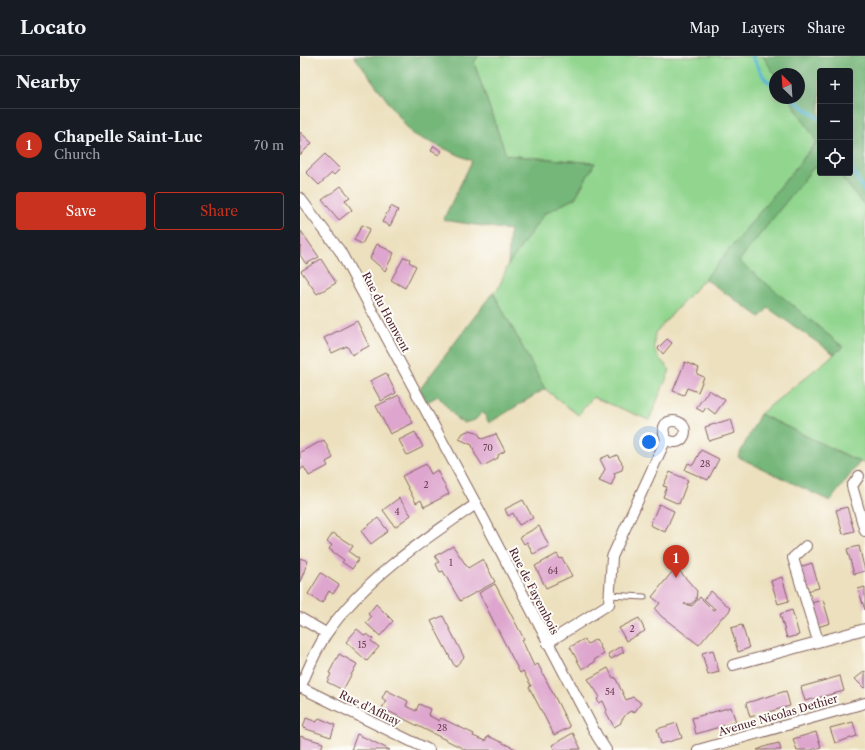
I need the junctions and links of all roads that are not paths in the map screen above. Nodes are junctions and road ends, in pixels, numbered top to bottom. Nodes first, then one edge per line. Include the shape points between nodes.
1 (300, 198) edge
2 (666, 439) dead end
3 (443, 443) joint
4 (859, 476) dead end
5 (476, 504) junction
6 (865, 531) edge
7 (806, 546) dead end
8 (609, 595) junction
9 (644, 597) dead end
10 (300, 618) edge
11 (865, 629) edge
12 (326, 633) junction
13 (818, 641) junction
14 (547, 643) junction
15 (733, 665) dead end
16 (300, 688) edge
17 (865, 702) edge
18 (429, 750) edge
19 (606, 750) edge
20 (698, 750) edge

1 - 3 street, Rue du Homvent via 340,251
2 - 8 street via 612,557
3 - 5 street, Rue de Fayembois
4 - 6 street via 852,486
5 - 12 street via 369,583
5 - 14 street, Rue de Fayembois
7 - 13 street via 793,558
8 - 9 lane
8 - 14 street via 609,604
10 - 12 street
11 - 13 street
12 - 16 street
13 - 15 street
14 - 19 street, Rue de Fayembois
16 - 18 street, Rue d'Affnay
17 - 20 street, Avenue Nicolas Dethier

